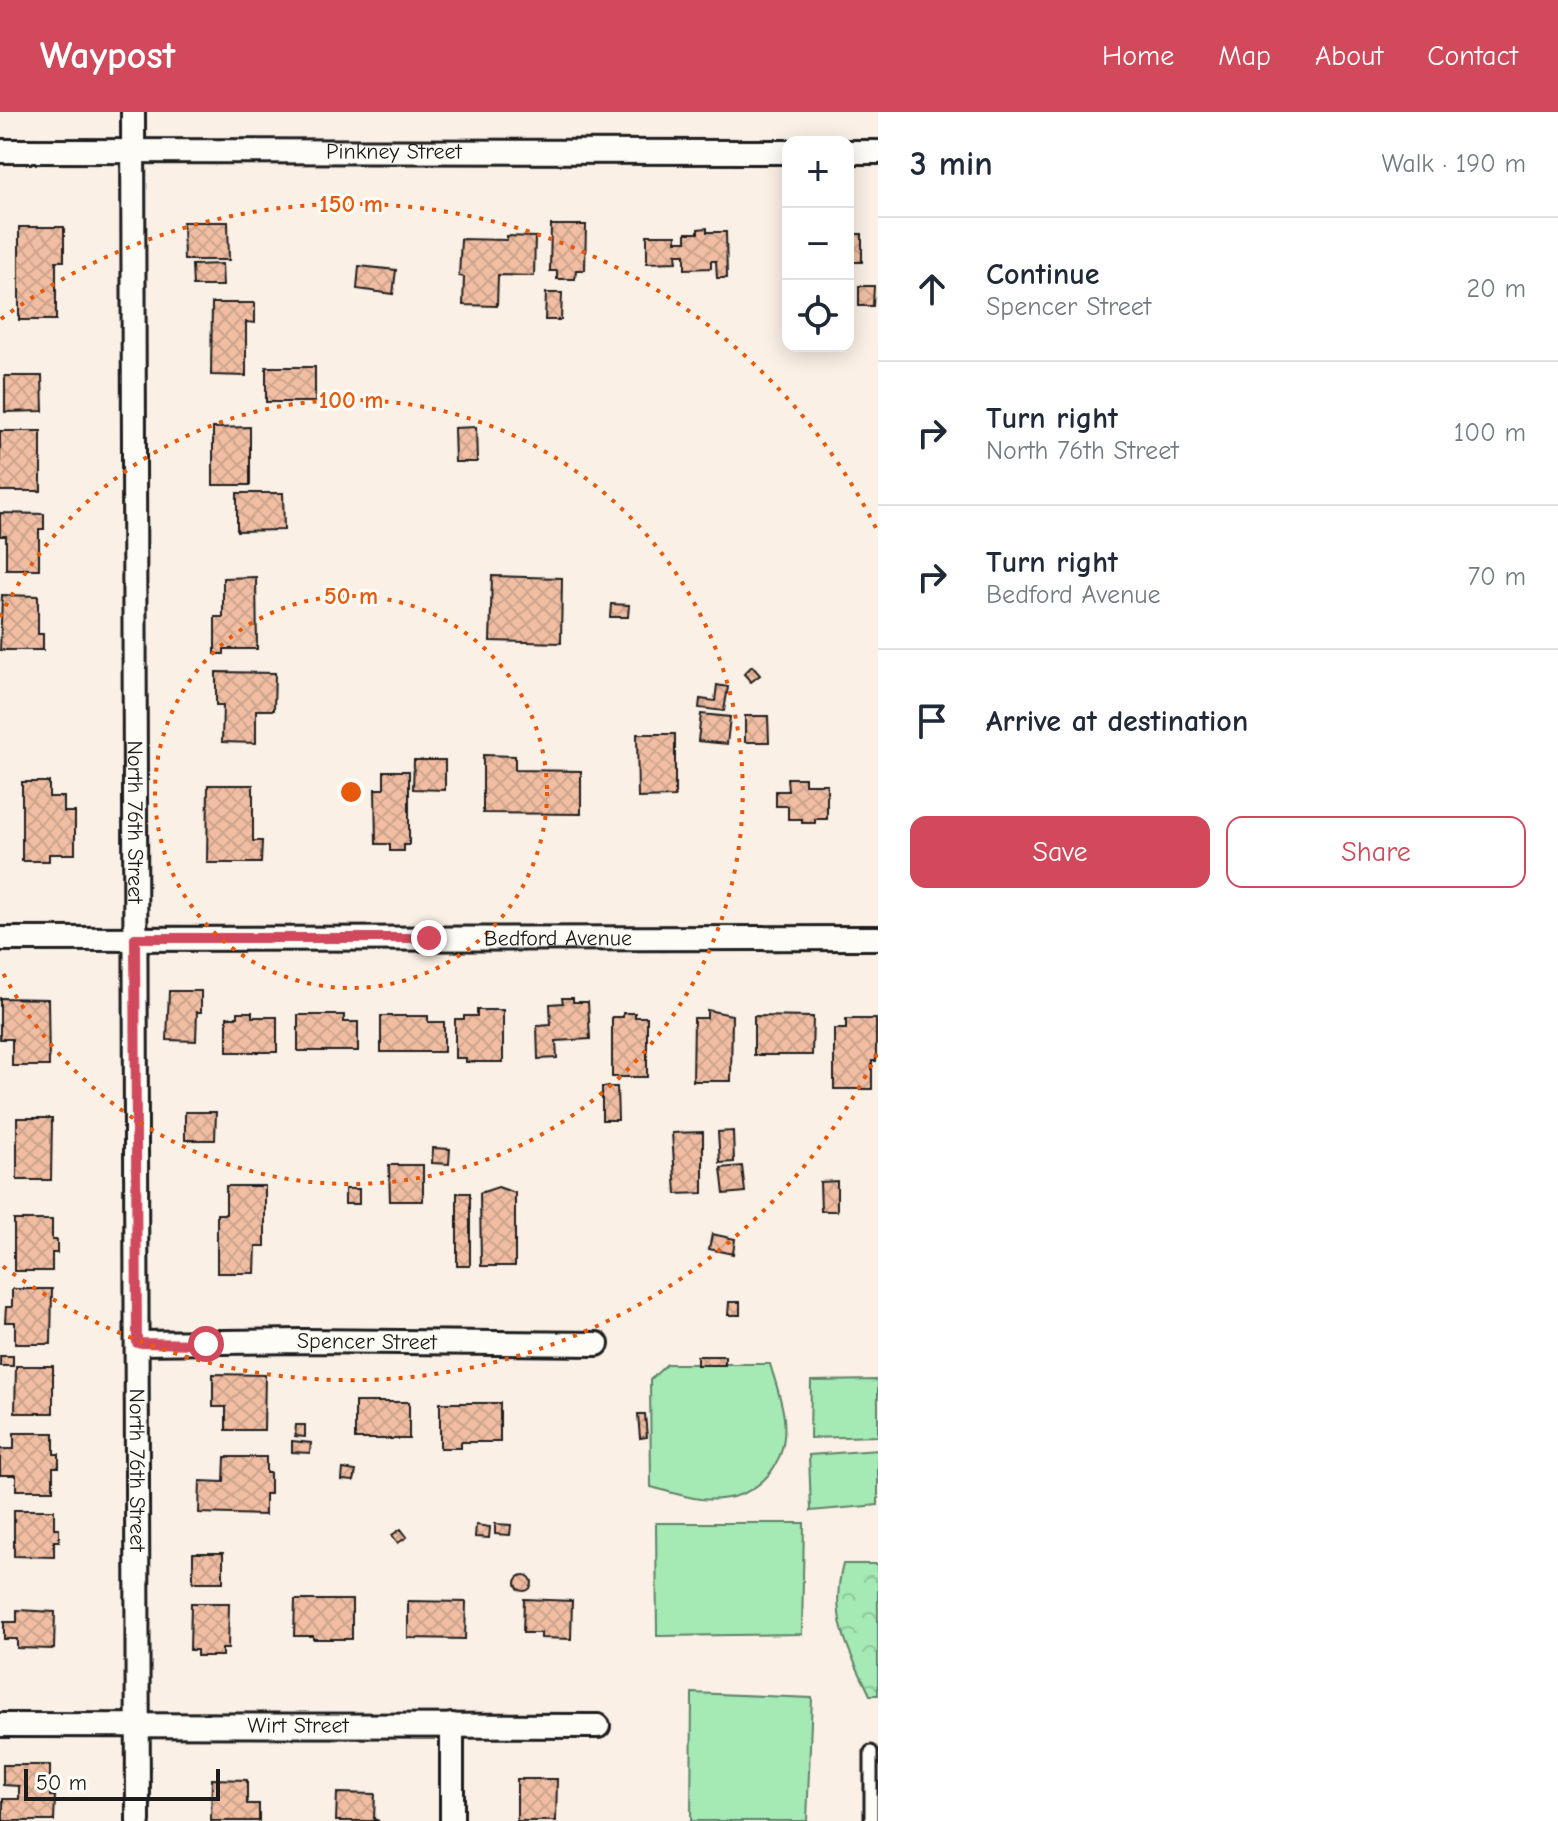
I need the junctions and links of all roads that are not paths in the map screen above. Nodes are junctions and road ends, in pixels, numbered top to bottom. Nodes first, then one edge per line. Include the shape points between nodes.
1 (133, 112) edge
2 (0, 151) edge
3 (134, 151) junction
4 (782, 152) edge
5 (854, 152) edge
6 (878, 152) edge
7 (135, 938) junction
8 (878, 938) edge
9 (0, 939) edge
10 (137, 1343) junction
11 (597, 1344) dead end
12 (0, 1725) edge
13 (138, 1725) junction
14 (452, 1725) junction
15 (598, 1726) dead end
16 (871, 1752) dead end
17 (138, 1821) edge
18 (452, 1821) edge
19 (871, 1821) edge

1 - 3 street, North 76th Street
2 - 3 street, Pinkney Street
3 - 4 street, Pinkney Street
3 - 7 street, North 76th Street
5 - 6 street
7 - 8 street, Bedford Avenue
7 - 9 street, Bedford Avenue
7 - 10 street, North 76th Street
10 - 11 street, Spencer Street
10 - 13 street, North 76th Street
12 - 13 street, Wirt Street
13 - 14 street, Wirt Street
13 - 17 street, North 76th Street
14 - 15 street, Wirt Street
14 - 18 street
16 - 19 lane

